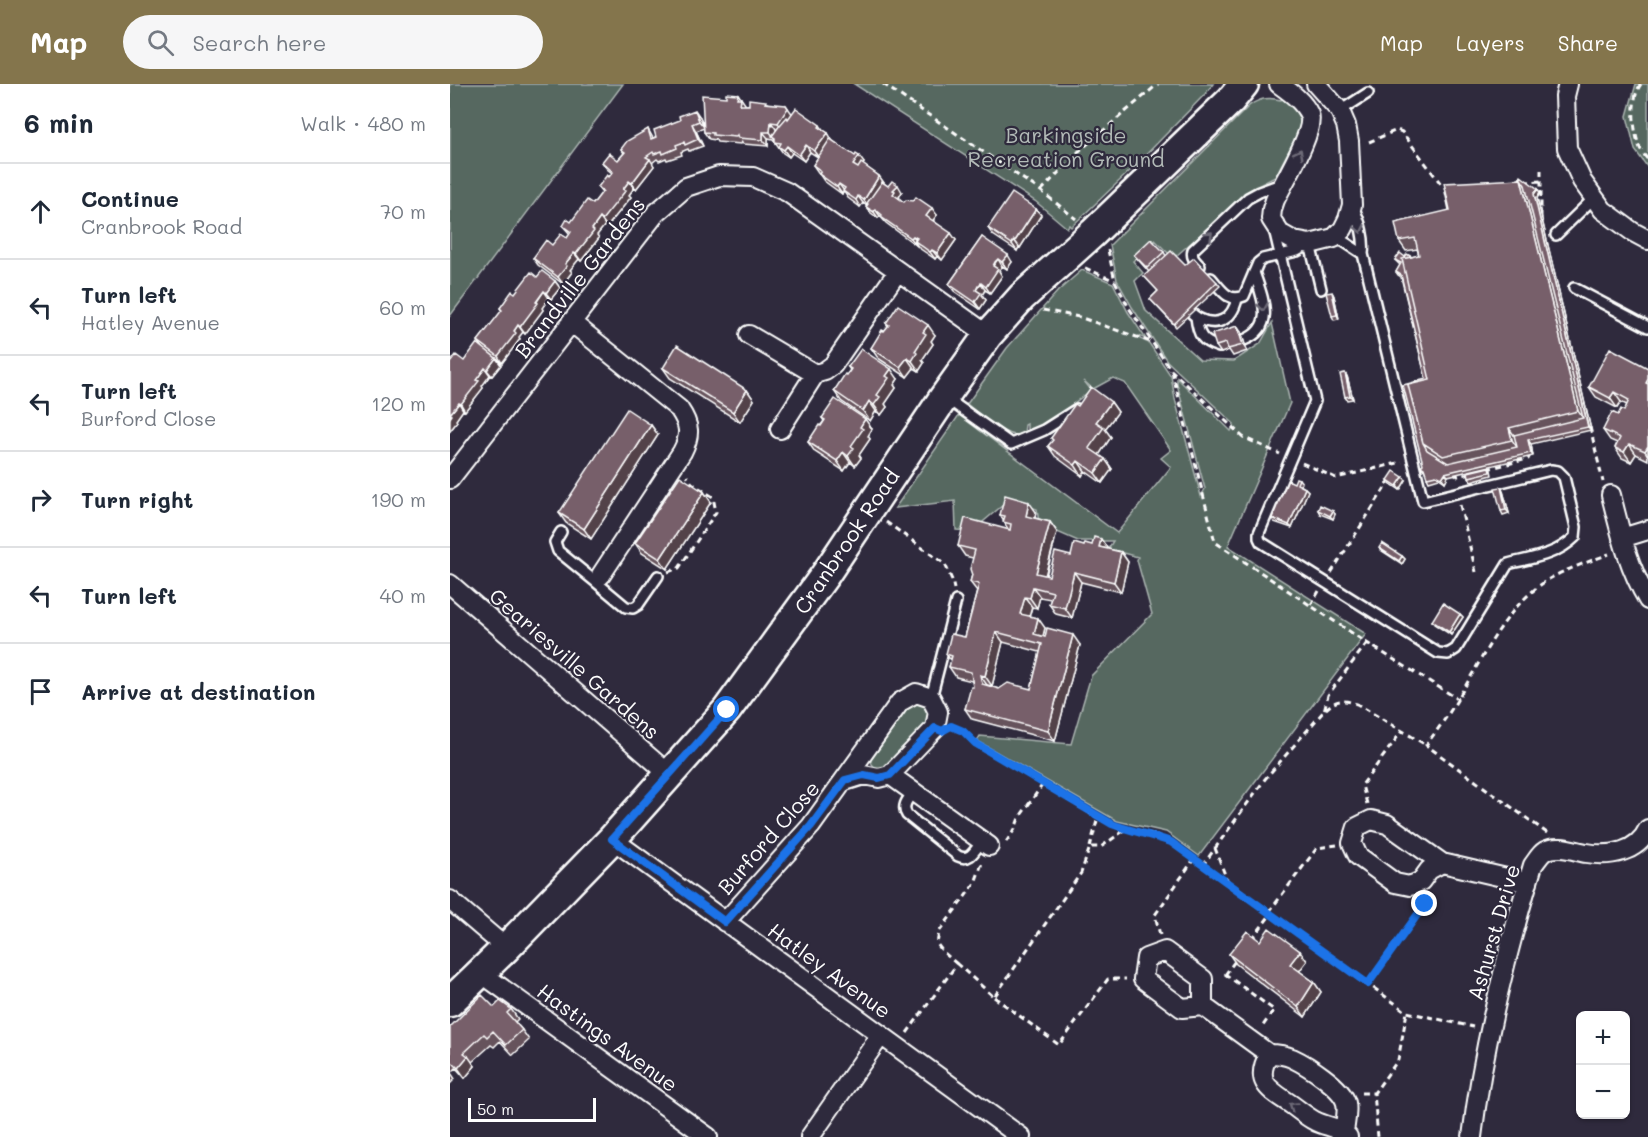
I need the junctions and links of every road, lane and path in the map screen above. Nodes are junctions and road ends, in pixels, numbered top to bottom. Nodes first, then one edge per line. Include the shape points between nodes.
1 (883, 84) edge
2 (1158, 84) edge
3 (1244, 84) edge
4 (1279, 84) edge
5 (1568, 84) edge
6 (1641, 84) edge
7 (1368, 93) dead end
8 (1317, 102) edge
9 (1340, 111) junction
10 (1369, 142) dead end
11 (1648, 160) edge
12 (1541, 170) dead end
13 (1541, 181) junction
14 (1522, 182) edge
15 (1283, 183) junction
16 (1447, 186) edge
17 (1041, 192) junction
18 (1594, 198) junction
19 (1352, 205) junction
20 (1271, 219) junction
21 (1541, 222) edge
22 (1086, 226) junction
23 (1556, 235) dead end
24 (1334, 238) junction
25 (1648, 240) edge
26 (1310, 244) junction
27 (1194, 250) junction
28 (1364, 254) junction
29 (1280, 255) junction
30 (1185, 257) dead end
31 (1064, 259) junction
32 (898, 271) junction
33 (1254, 272) junction
34 (1115, 281) junction
35 (1574, 288) dead end
36 (1321, 290) dead end
37 (1174, 294) edge
38 (1237, 299) junction
39 (1011, 309) junction
40 (1196, 317) junction
41 (571, 322) junction
42 (1648, 327) edge
43 (749, 335) dead end
44 (988, 335) junction
45 (1244, 340) edge
46 (1153, 343) junction
47 (1219, 347) edge
48 (815, 374) junction
49 (944, 397) junction
50 (1081, 405) edge
51 (1587, 417) edge
52 (780, 429) dead end
53 (1528, 445) edge
54 (1290, 458) junction
55 (1413, 460) junction
56 (1400, 463) junction
57 (673, 466) junction
58 (450, 479) edge
59 (1457, 493) junction
60 (1611, 495) joint
61 (882, 519) dead end
62 (1648, 530) edge
63 (561, 532) dead end
64 (1623, 542) junction
65 (1476, 572) dead end
66 (658, 576) joint
67 (599, 579) junction
68 (1325, 582) junction
69 (450, 584) edge
70 (1648, 600) edge
71 (956, 601) joint
72 (1311, 605) dead end
73 (1367, 643) dead end
74 (931, 698) junction
75 (1324, 711) junction
76 (935, 728) junction
77 (1402, 731) junction
78 (1426, 745) junction
79 (670, 775) junction
80 (890, 775) junction
81 (845, 780) junction
82 (1043, 784) junction
83 (914, 791) junction
84 (1098, 816) junction
85 (1371, 820) junction
86 (1126, 829) junction
87 (1647, 834) edge
88 (1548, 837) dead end
89 (612, 839) junction
90 (985, 843) junction
91 (1352, 843) junction
92 (1090, 848) junction
93 (1215, 848) junction
94 (1194, 859) junction
95 (1442, 863) junction
96 (1203, 865) junction
97 (1421, 880) junction
98 (1228, 883) junction
99 (1528, 883) junction
100 (450, 900) edge
101 (1270, 913) junction
102 (725, 922) junction
103 (1251, 940) edge
104 (506, 948) junction
105 (1165, 951) junction
106 (1238, 957) edge
107 (957, 964) junction
108 (481, 973) junction
109 (1143, 979) junction
110 (1368, 984) junction
111 (994, 997) junction
112 (450, 1002) edge
113 (1203, 1006) junction
114 (1407, 1012) junction
115 (1490, 1031) junction
116 (881, 1035) junction
117 (1251, 1042) junction
118 (897, 1047) junction
119 (1269, 1054) junction
120 (1346, 1134) edge
121 (708, 1137) edge
122 (810, 1137) edge
123 (1021, 1137) edge
124 (1378, 1137) edge
125 (1472, 1137) edge

1 - 17 path
2 - 17 path via 1078,152
3 - 22 main road, Cranbrook Road via 1231,100
4 - 8 street
5 - 18 street via 1567,148 1581,181
6 - 11 path via 1633,105 1635,127 1640,148
7 - 9 lane
8 - 9 street
15 -> 8 street via 1307,136
9 - 19 street via 1349,141
10 - 16 path via 1397,130 1402,132 1441,184
12 - 13 path
13 - 14 path
13 - 21 path
15 - 20 street
27 -> 15 lane via 1248,198
17 - 22 path
18 - 23 lane
18 - 25 street via 1603,210
19 - 24 street via 1343,229
19 -> 28 lane
20 - 26 street via 1280,233
20 - 29 lane
22 - 31 main road, Cranbrook Road
22 - 34 path via 1107,248
24 - 26 street
24 - 28 lane
26 - 29 lane
26 - 36 lane
27 - 30 lane
27 - 38 lane via 1193,259 1229,297
28 - 55 lane
29 - 33 lane via 1263,259
29 - 54 lane via 1315,401
31 - 34 path
31 - 39 main road, Cranbrook Road
32 - 41 street, Brandville Gardens via 786,192 753,177 719,176 686,187 656,213
32 - 44 street, Brandville Gardens
32 - 48 street via 833,365
33 - 38 lane via 1244,296
33 -> 45 lane via 1265,309 1264,319 1260,328
34 - 46 path
35 - 42 lane
37 - 40 lane
38 - 40 lane via 1226,319 1212,323
39 - 44 main road, Cranbrook Road
39 - 46 path via 1079,316
40 - 47 lane via 1202,337
41 - 57 street via 679,409 689,432
41 - 58 street, Brandville Gardens
43 - 48 street
44 - 49 main road, Cranbrook Road
46 - 54 path via 1171,370 1237,432
48 - 52 street
49 - 50 lane via 1011,444 1044,430
49 - 79 main road, Cranbrook Road via 825,575 732,703
51 - 60 path via 1606,493
53 - 59 path via 1528,459 1458,476 1454,473
54 - 56 path via 1336,478
54 - 68 lane via 1259,538
55 - 56 path
55 - 59 lane via 1423,501
56 - 68 path
57 - 66 path via 713,497 716,512 679,568
57 - 67 street via 619,562
59 - 65 path
59 - 68 lane via 1558,471 1564,477 1576,527 1575,537 1567,545 1508,564 1456,649 1448,654 1438,653
60 - 64 street
61 - 71 path via 945,564
62 - 64 street
63 - 67 lane via 555,542 558,550
64 - 70 street
64 - 78 path via 1550,579 1509,615
66 - 67 lane via 633,608 626,607
68 - 72 path
69 - 79 street, Geariesville Gardens
71 - 74 lane
73 - 75 path via 1328,695
74 - 76 street via 938,712
74 - 81 street, Burford Close via 916,693 900,702
75 - 77 path via 1340,700 1348,701
75 - 93 path via 1265,779
76 - 80 street
76 - 82 path via 942,731 957,727 975,743
77 - 78 path
77 - 85 path via 1362,785
78 - 88 path
79 - 89 main road, Cranbrook Road
80 - 81 street, Burford Close
80 - 83 street
81 - 102 street, Burford Close via 811,826
82 - 84 path
82 - 90 path via 1004,845
83 - 90 street
83 - 90 lane via 904,804 904,811 958,856 969,858
84 - 86 path
84 - 92 path
85 - 91 street via 1357,827
85 - 95 street via 1387,824
86 - 92 path via 1101,847
86 - 94 path via 1171,842
87 - 99 street, Ashurst Drive via 1627,850 1608,855 1552,848 1543,852 1533,865
89 - 102 street, Hatley Avenue
89 - 104 main road, Cranbrook Road
90 - 107 path via 975,883 939,933 937,944
91 - 97 street via 1358,856 1395,883 1410,886
91 - 101 path via 1317,848
92 - 111 path via 1081,873
93 - 96 path
93 - 98 path
94 - 96 path
94 - 105 path via 1155,915
95 - 97 street
95 - 99 street
96 - 98 path
97 - 110 path via 1425,904
98 - 101 path
99 - 115 street, Ashurst Drive
100 - 104 street
101 - 103 path
101 - 110 path
102 - 116 street, Hatley Avenue
104 - 108 main road, Cranbrook Road
105 - 109 street via 1146,958
105 - 113 street via 1203,979
106 - 117 path via 1225,975 1274,1010
107 - 111 path
107 - 118 path
108 - 112 main road, Cranbrook Road
108 - 121 street, Hastings Avenue
109 - 111 path via 1108,979 1059,1045
109 - 113 street via 1182,1008
110 - 114 path
113 - 117 street
114 - 115 path
114 - 124 path via 1398,1060 1374,1093
115 - 125 street, Ashurst Drive
116 - 118 street, Hatley Avenue
116 - 122 street
117 - 119 street
118 - 123 street, Hatley Avenue
119 - 120 street via 1292,1058 1341,1092 1346,1104
120 -> 119 street via 1315,1121 1267,1088 1262,1066

